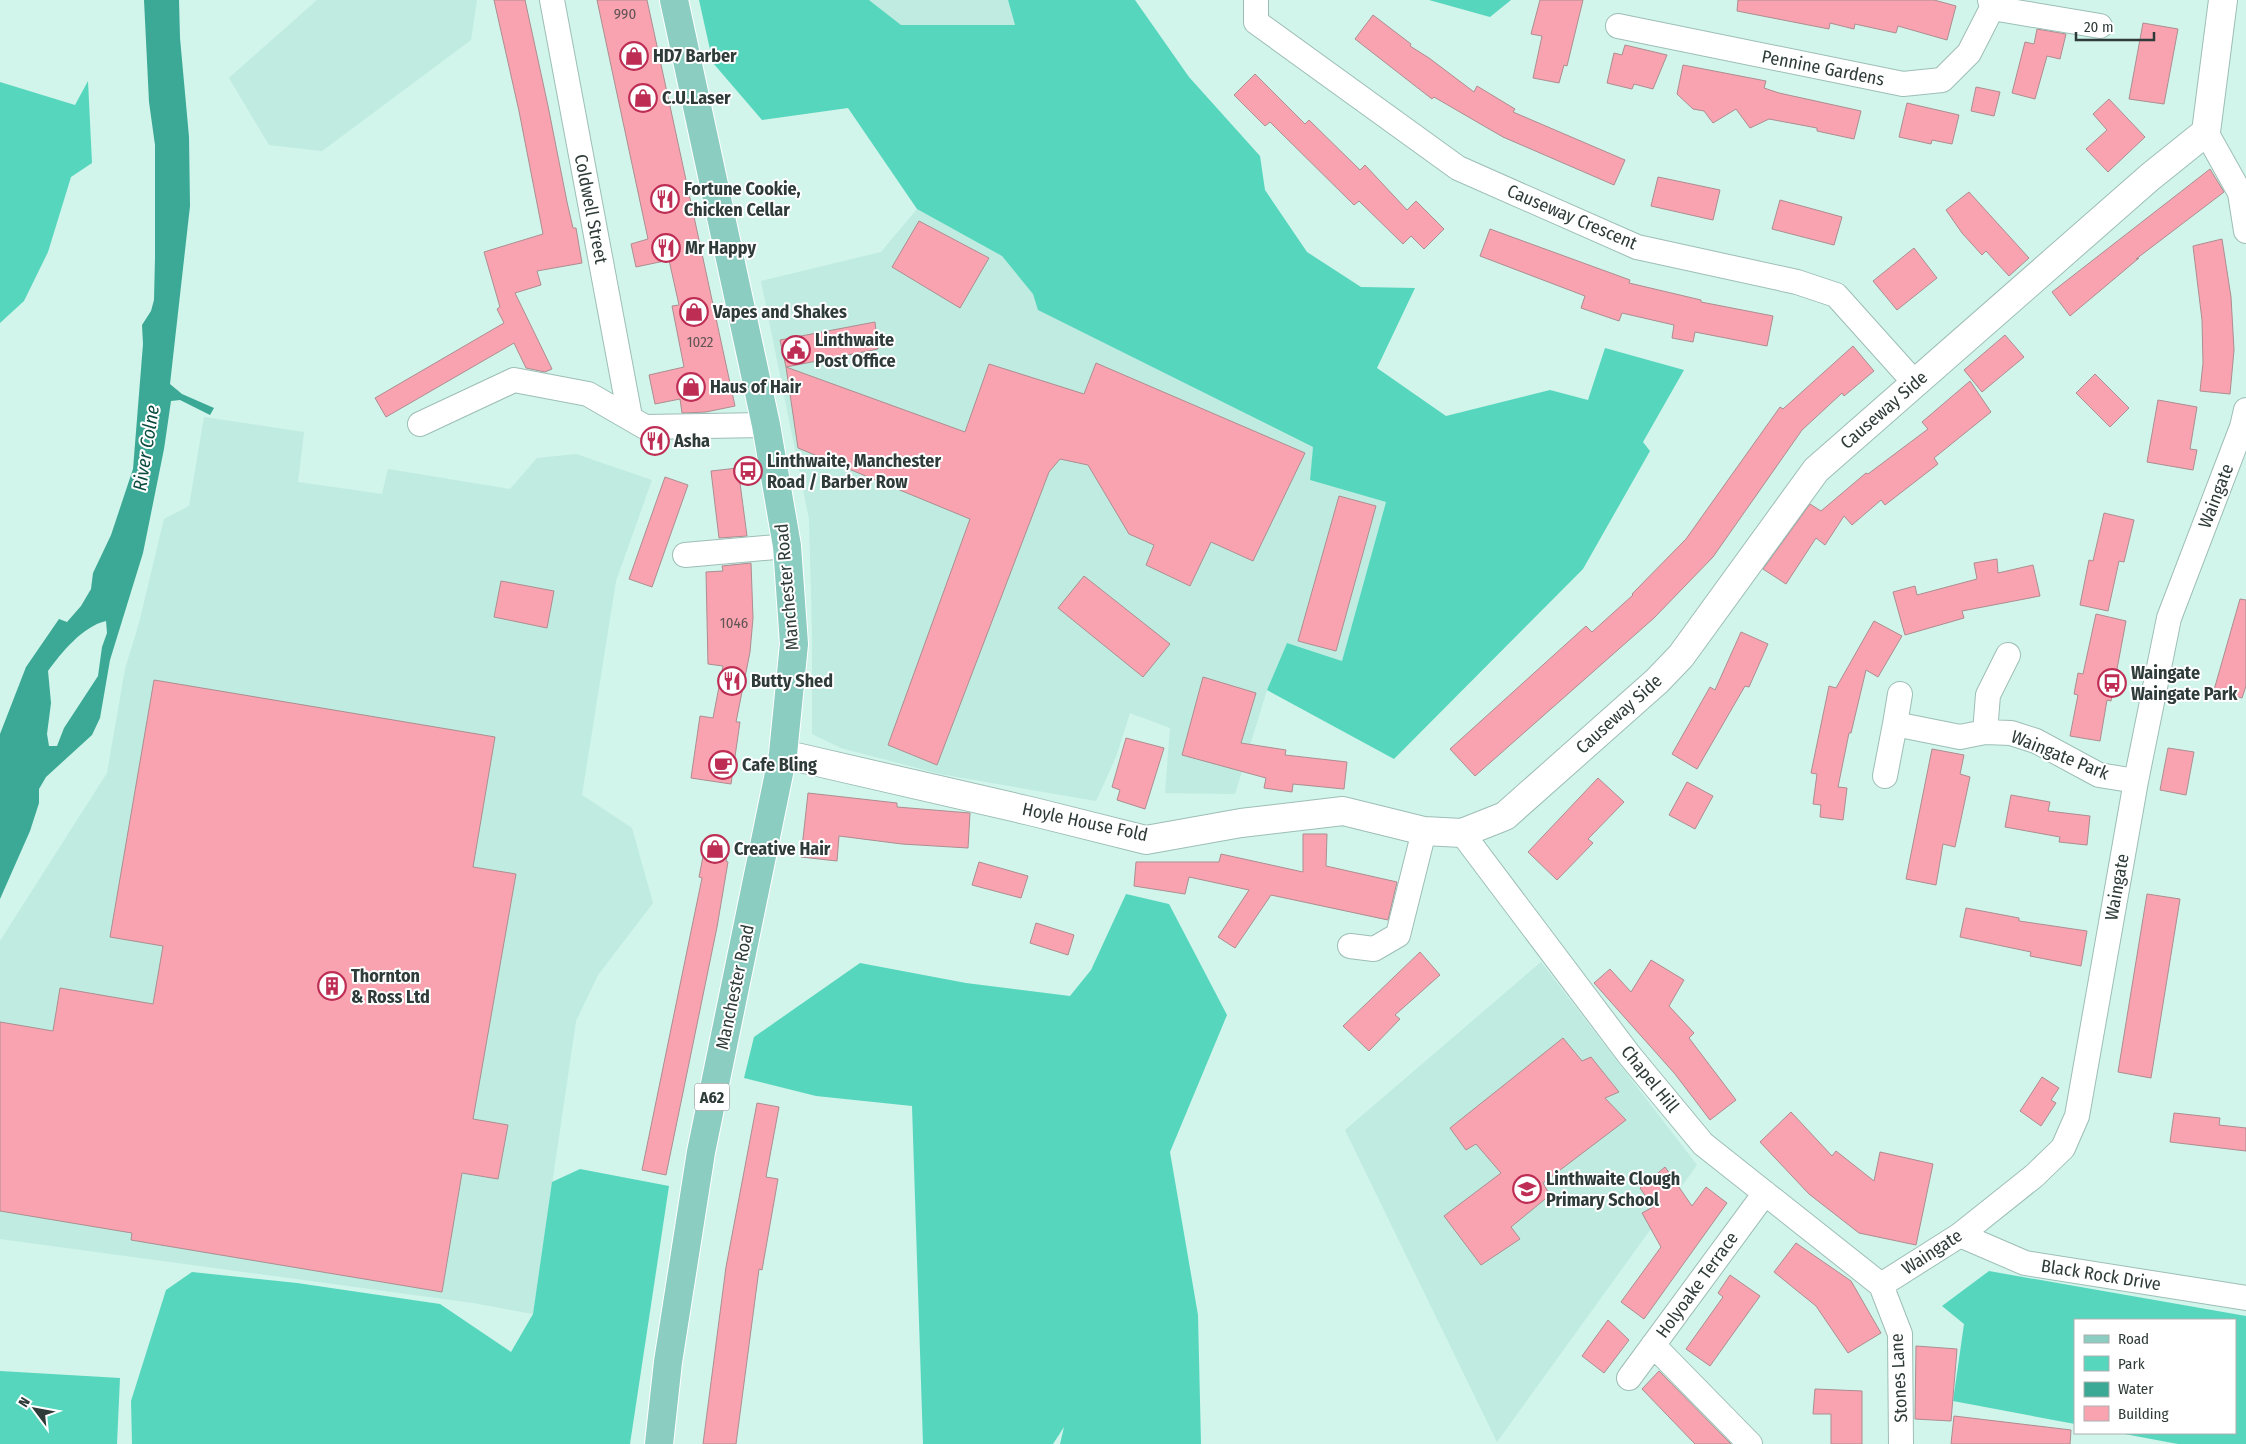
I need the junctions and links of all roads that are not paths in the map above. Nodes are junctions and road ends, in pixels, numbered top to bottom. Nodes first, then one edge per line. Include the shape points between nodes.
1 (552, 0) edge
2 (674, 0) edge
3 (1256, 0) edge
4 (2223, 0) edge
5 (1991, 4) edge
6 (1618, 26) dead end
7 (2100, 26) dead end
8 (2206, 132) junction
9 (2243, 192) edge
10 (2246, 231) edge
11 (1915, 383) junction
12 (2246, 410) edge
13 (630, 417) junction
14 (420, 424) dead end
15 (766, 425) junction
16 (787, 546) junction
17 (685, 555) dead end
18 (2008, 655) dead end
19 (1900, 694) dead end
20 (1895, 724) junction
21 (1985, 732) junction
22 (783, 754) junction
23 (1885, 776) dead end
24 (2136, 781) junction
25 (1505, 816) joint
26 (1424, 831) junction
27 (1462, 833) junction
28 (1350, 946) dead end
29 (1765, 1193) junction
30 (1960, 1236) junction
31 (1881, 1285) junction
32 (2246, 1298) edge
33 (1653, 1345) junction
34 (1629, 1378) dead end
35 (659, 1444) edge
36 (1750, 1444) edge
37 (1901, 1444) edge

1 - 13 street, Coldwell Street
2 - 15 main road, Manchester Road / A62
3 - 11 street, Causeway Crescent via 1256,22 1458,168 1637,247 1797,282 1836,295
4 - 8 street
5 - 6 street, Pennine Gardens via 1969,53 1942,80 1903,84
5 - 7 street, Pennine Gardens
8 - 9 street
8 - 11 street, Causeway Side via 2150,177
9 - 10 street
11 - 25 street, Causeway Side via 1816,470 1675,662
12 - 24 street, Waingate via 2169,618
13 - 14 street via 588,394 514,380
13 - 15 street via 646,427
15 - 16 main road, Manchester Road / A62
16 - 17 street
16 - 22 main road, Manchester Road / A62 via 794,644
18 - 21 street via 1988,695
19 - 20 street
20 - 21 street, Waingate Park via 1960,736
20 - 23 street
21 - 24 street, Waingate Park via 2011,732 2036,741 2099,775
22 - 26 street, Hoyle House Fold via 1146,840 1241,822 1343,811
22 - 35 main road, Manchester Road / A62 via 701,1152 668,1362
24 - 30 street, Waingate via 2077,1116 2062,1148 2034,1176
25 - 27 street, Hoyle House Fold
26 - 27 street, Hoyle House Fold
26 - 28 street via 1398,935 1374,949
27 - 29 street, Chapel Hill via 1630,1056 1704,1144
29 - 31 street, Chapel Hill
29 - 33 street, Holyoake Terrace
30 - 31 street, Waingate
30 - 32 street, Black Rock Drive via 2025,1263
31 - 37 street, Stones Lane via 1900,1334
33 - 34 street, Holyoake Terrace
33 - 36 street

